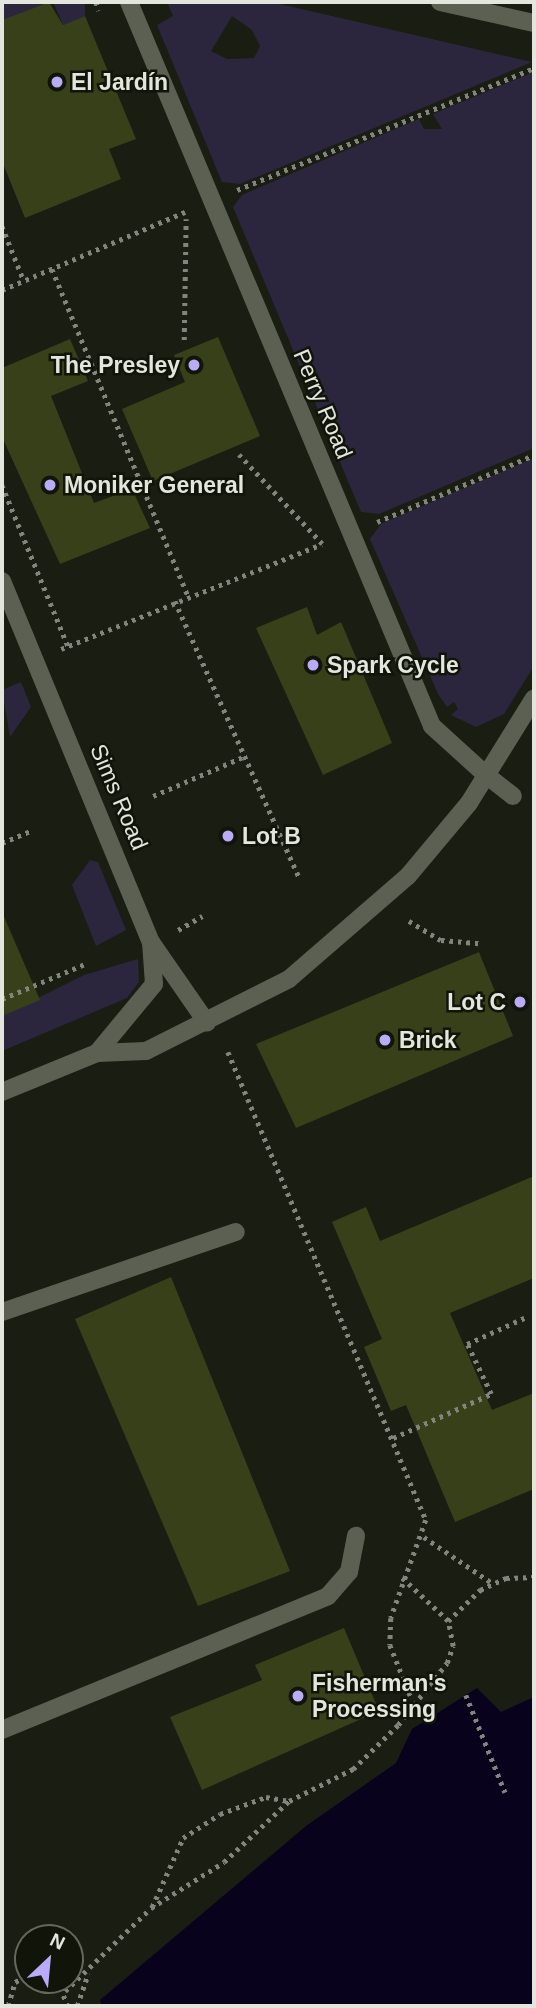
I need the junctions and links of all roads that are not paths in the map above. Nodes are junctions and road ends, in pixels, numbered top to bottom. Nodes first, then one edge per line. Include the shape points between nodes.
1 (129, 2) edge
2 (440, 2) edge
3 (534, 23) edge
4 (2, 581) edge
5 (6, 603) edge
6 (534, 698) edge
7 (486, 775) junction
8 (513, 796) dead end
9 (151, 942) junction
10 (207, 1023) junction
11 (97, 1053) junction
12 (2, 1092) edge
13 (236, 1232) dead end
14 (2, 1310) edge
15 (356, 1536) dead end
16 (2, 1730) edge

1 - 7 street, Perry Road via 432,726
2 - 3 street
4 - 5 street, Sims Road
5 - 9 street, Sims Road
6 - 7 street
7 - 8 street, Perry Road
7 - 10 street via 408,876 289,979
9 - 10 street, Sims Road
9 - 11 street via 154,984
10 - 11 street via 146,1051
11 - 12 street
13 - 14 street
15 - 16 street via 349,1572 328,1596

